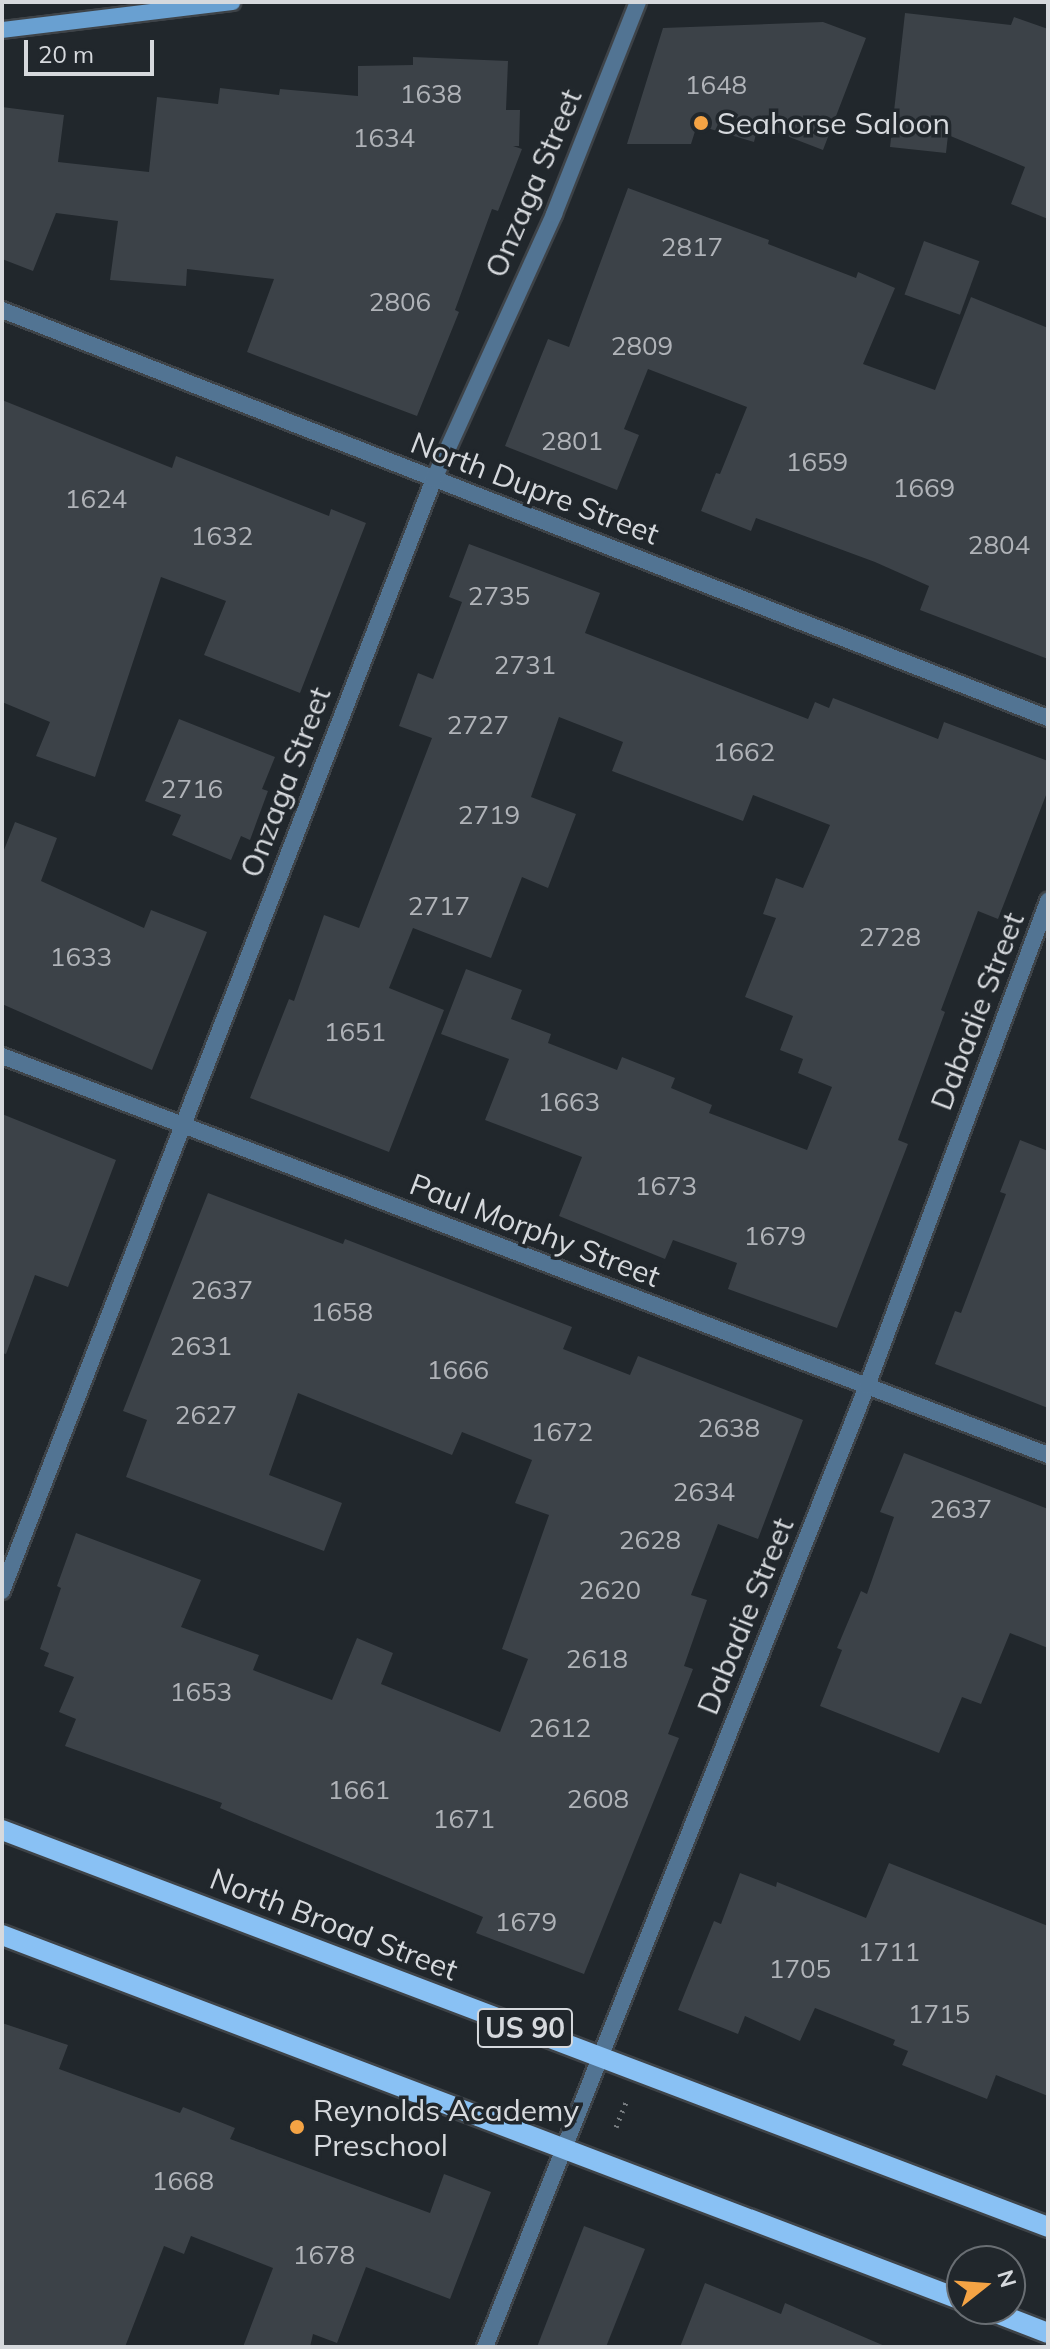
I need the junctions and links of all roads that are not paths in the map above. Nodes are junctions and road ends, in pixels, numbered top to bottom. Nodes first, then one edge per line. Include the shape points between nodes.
1 (232, 2) edge
2 (638, 2) edge
3 (2, 30) edge
4 (2, 310) edge
5 (434, 479) junction
6 (1048, 718) edge
7 (1048, 901) edge
8 (2, 1056) edge
9 (181, 1126) junction
10 (867, 1386) junction
11 (1048, 1455) edge
12 (2, 1591) edge
13 (2, 1830) edge
14 (2, 1935) edge
15 (600, 2057) junction
16 (562, 2148) junction
17 (1048, 2227) edge
18 (946, 2294) edge
19 (1026, 2324) edge
20 (1048, 2333) edge
21 (485, 2347) edge

1 - 3 main road
2 - 5 street, Onzaga Street via 554,214
4 - 5 street, North Dupre Street
5 - 6 street, North Dupre Street
5 - 9 street, Onzaga Street
7 - 10 street, Dabadie Street
8 - 9 street, Paul Morphy Street
9 - 10 street, Paul Morphy Street
9 - 12 street, Onzaga Street
10 - 11 street, Paul Morphy Street
10 - 15 street, Dabadie Street
13 - 15 main road, North Broad Street / US 90
14 - 16 main road
15 - 16 street, Dabadie Street
15 - 17 main road, North Broad Street / US 90
16 - 18 main road
16 - 21 street, Dabadie Street
19 - 20 main road

